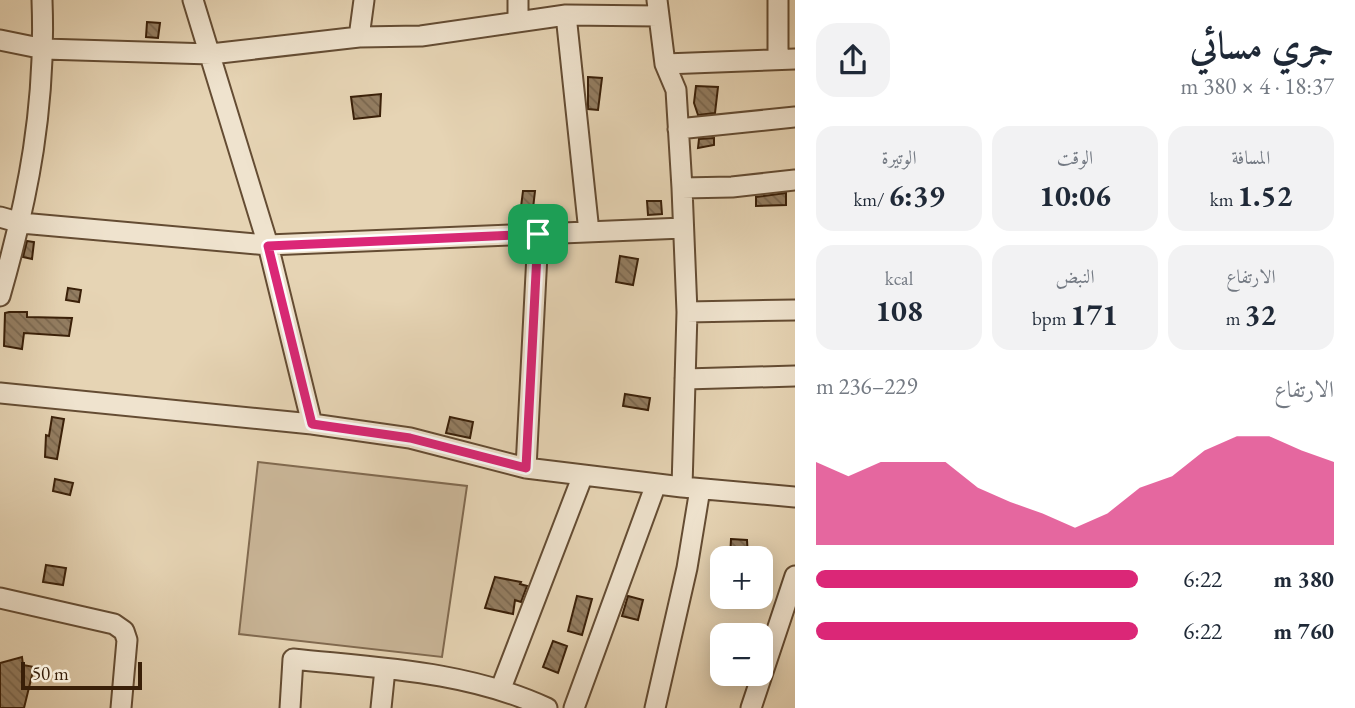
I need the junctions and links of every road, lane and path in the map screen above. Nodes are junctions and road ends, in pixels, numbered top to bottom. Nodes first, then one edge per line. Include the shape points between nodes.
1 (42, 0) edge
2 (193, 0) edge
3 (364, 0) edge
4 (517, 0) edge
5 (778, 0) edge
6 (657, 8) edge
7 (566, 15) junction
8 (518, 21) junction
9 (359, 37) junction
10 (0, 40) edge
11 (44, 49) junction
12 (211, 54) junction
13 (787, 59) edge
14 (665, 64) junction
15 (795, 117) edge
16 (678, 129) junction
17 (795, 180) edge
18 (682, 188) junction
19 (0, 217) edge
20 (21, 223) junction
21 (683, 228) junction
22 (589, 232) junction
23 (538, 234) junction
24 (268, 246) junction
25 (0, 296) edge
26 (795, 310) edge
27 (687, 312) junction
28 (795, 376) edge
29 (685, 379) junction
30 (0, 393) edge
31 (312, 424) junction
32 (526, 468) junction
33 (583, 475) junction
34 (656, 484) junction
35 (691, 488) junction
36 (795, 497) edge
37 (795, 576) edge
38 (0, 598) edge
39 (789, 611) edge
40 (385, 669) junction
41 (500, 688) junction
42 (121, 708) edge
43 (290, 708) edge
44 (382, 708) edge
45 (547, 708) edge
46 (574, 708) edge
47 (655, 708) edge
48 (751, 708) edge

1 - 11 street
2 - 12 street
3 - 9 street
4 - 8 street
5 - 13 street
6 - 7 street
6 - 14 street
7 - 8 street
7 - 22 street
8 - 9 street via 421,36
9 - 12 street
10 - 11 street
11 - 12 street
11 - 20 street
12 - 24 street
13 - 14 street
14 - 16 street via 676,90
15 - 16 street
16 - 18 street
17 - 18 street
18 - 21 street
19 - 20 street
20 - 24 street
20 - 25 street
21 - 22 street
21 - 27 street
22 - 23 street
23 - 24 street
23 - 32 street
24 - 31 street
26 - 27 street
27 - 29 street
28 - 29 street
29 - 35 street
30 - 31 street
31 - 32 street via 410,438
32 - 33 street
33 - 34 street
33 - 41 street
34 - 35 street
34 - 46 street
35 - 36 street
35 - 47 street via 687,568
37 - 39 street
38 - 42 street via 114,624 124,631
39 - 48 street
40 - 41 street
40 - 43 street via 293,659
40 - 44 street
41 - 45 street

